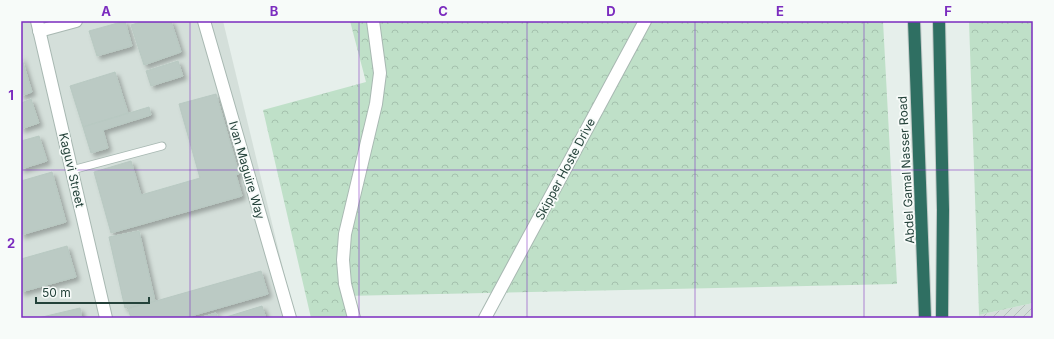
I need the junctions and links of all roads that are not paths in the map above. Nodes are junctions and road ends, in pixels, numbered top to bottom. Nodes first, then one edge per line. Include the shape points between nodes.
1 (76, 21) edge
2 (204, 21) edge
3 (373, 21) edge
4 (645, 21) edge
5 (914, 21) edge
6 (939, 21) edge
7 (38, 26) edge
8 (162, 146) dead end
9 (72, 170) junction
10 (106, 318) edge
11 (290, 318) edge
12 (354, 318) edge
13 (485, 318) edge
14 (925, 318) edge
15 (942, 318) edge

1 - 7 street
2 - 11 street, Ivan Maguire Way
3 - 12 street via 380,73 376,104 345,234 343,260 345,284
4 - 13 street, Skipper Hoste Drive
5 - 14 highway, Abdel Gamal Nasser Road
6 - 15 highway via 943,210
7 - 9 street, Kaguvi Street
8 - 9 lane
9 - 10 street, Kaguvi Street

